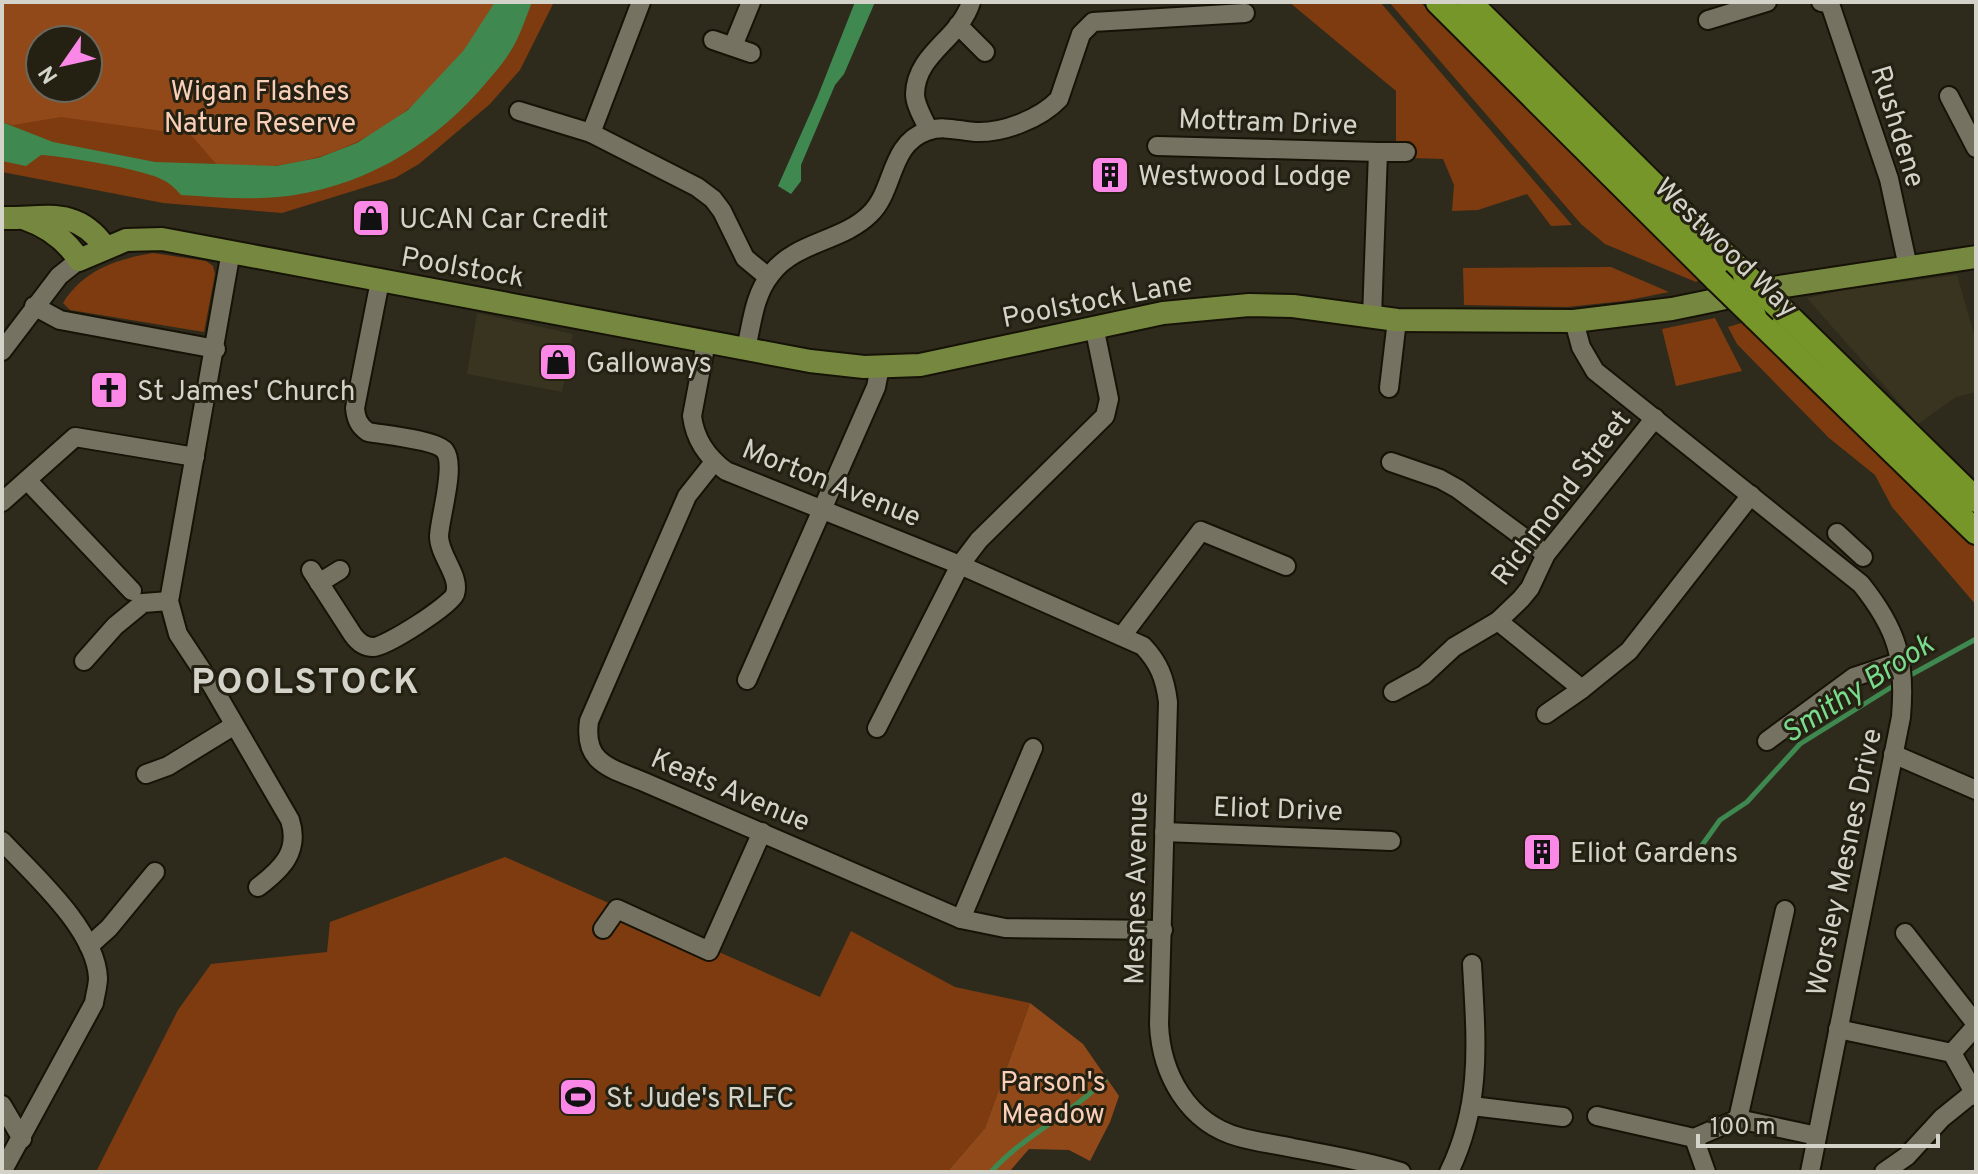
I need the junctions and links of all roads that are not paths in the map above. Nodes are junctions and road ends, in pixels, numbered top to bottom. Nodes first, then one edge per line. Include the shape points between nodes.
1 (641, 2) edge
2 (751, 2) edge
3 (971, 2) edge
4 (1438, 2) edge
5 (1469, 2) edge
6 (1767, 2) edge
7 (1828, 3) edge
8 (1245, 13) dead end
9 (1716, 13) edge
10 (958, 25) junction
11 (713, 40) dead end
12 (733, 46) junction
13 (985, 52) dead end
14 (751, 53) dead end
15 (1949, 96) dead end
16 (519, 111) dead end
17 (929, 130) junction
18 (591, 133) junction
19 (1157, 146) dead end
20 (1976, 148) edge
21 (1378, 152) junction
22 (1406, 152) dead end
23 (2, 218) edge
24 (26, 219) junction
25 (105, 247) junction
26 (231, 251) junction
27 (1976, 257) edge
28 (79, 260) junction
29 (1908, 267) junction
30 (768, 277) junction
31 (380, 281) junction
32 (34, 306) junction
33 (1372, 317) junction
34 (1397, 320) junction
35 (1574, 321) junction
36 (1094, 326) junction
37 (706, 342) junction
38 (216, 349) junction
39 (746, 349) junction
40 (2, 351) edge
41 (810, 361) joint
42 (880, 367) junction
43 (1389, 388) dead end
44 (1655, 418) junction
45 (195, 457) junction
46 (714, 462) junction
47 (1391, 462) dead end
48 (27, 480) junction
49 (1751, 495) junction
50 (1976, 500) edge
51 (2, 502) edge
52 (821, 508) junction
53 (1976, 532) edge
54 (1546, 554) junction
55 (1863, 557) dead end
56 (1831, 559) junction
57 (960, 565) junction
58 (1286, 566) dead end
59 (340, 570) dead end
60 (132, 591) dead end
61 (169, 601) junction
62 (1498, 621) junction
63 (1122, 636) junction
64 (84, 661) dead end
65 (1902, 665) junction
66 (747, 680) dead end
67 (1582, 689) junction
68 (1393, 692) dead end
69 (1546, 714) dead end
70 (233, 726) junction
71 (877, 728) dead end
72 (1767, 741) dead end
73 (1033, 748) dead end
74 (1893, 754) junction
75 (146, 774) dead end
76 (1976, 790) edge
77 (762, 832) junction
78 (1164, 832) junction
79 (2, 841) edge
80 (1391, 841) dead end
81 (155, 872) dead end
82 (258, 887) dead end
83 (1785, 910) dead end
84 (961, 919) junction
85 (603, 929) dead end
86 (1163, 930) junction
87 (1905, 933) dead end
88 (89, 946) junction
89 (1472, 964) dead end
90 (1976, 1025) edge
91 (1838, 1029) junction
92 (1952, 1053) junction
93 (1975, 1095) edge
94 (2, 1105) edge
95 (1472, 1106) junction
96 (1597, 1116) dead end
97 (1563, 1117) dead end
98 (1738, 1119) junction
99 (1817, 1136) junction
100 (1694, 1138) junction
101 (22, 1139) junction
102 (1348, 1166) edge
103 (2, 1172) edge
104 (1401, 1172) edge
105 (1449, 1172) edge
106 (1706, 1172) edge
107 (1810, 1172) edge
108 (1884, 1172) edge

1 - 18 street
2 - 12 street
3 - 10 street
4 - 53 highway, Westwood Way, bridge
5 - 50 highway, Westwood Way, bridge
6 - 9 street
7 - 29 street, Rushdene via 1889,179
8 - 17 street via 1093,22 1081,34 1052,107 990,132
10 - 13 street
10 - 17 street via 921,67 914,96
11 - 12 street
12 - 14 street
15 - 20 street
16 - 18 street
17 - 30 street via 904,147 873,212 789,256
18 - 30 street via 713,199 745,258
19 - 21 street, Mottram Drive
21 - 22 street, Mottram Drive
21 - 33 street, Mottram Drive
23 - 24 main road
24 - 25 main road via 68,218 89,228
24 - 28 main road via 49,229
25 - 26 main road, Poolstock via 149,238
25 - 28 main road, Poolstock
26 - 31 main road, Poolstock
26 - 38 street
27 - 29 main road, Poolstock Lane
28 - 32 street
29 - 35 main road, Poolstock Lane
30 - 39 street via 758,294
31 - 37 main road, Poolstock
31 - 59 street via 356,416 368,432 436,445 446,453 450,467 439,544 456,592 450,602 399,636 372,647 353,635 315,577
32 - 38 street via 60,320
32 - 40 street
33 - 34 main road, Poolstock Lane
33 - 36 main road, Poolstock Lane via 1249,305 1202,307
34 - 35 main road, Poolstock Lane
34 - 43 street
35 - 44 street, Worsley Mesnes Drive via 1595,371
36 - 42 main road, Poolstock Lane via 920,365
36 - 57 street via 1109,399 1105,416
37 - 39 main road, Poolstock
37 - 46 street, Morton Avenue via 692,416 699,440
38 - 45 street
39 - 41 main road, Poolstock
41 - 42 main road, Poolstock Lane
42 - 52 street via 876,387
44 - 49 street, Worsley Mesnes Drive
44 - 54 street, Richmond Street
45 - 48 street via 75,437
45 - 61 street
46 - 52 street, Morton Avenue
46 - 77 street, Keats Avenue via 687,496 589,721 588,742 604,764
47 - 54 street via 1415,478 1458,489
48 - 51 street
48 - 60 street
49 - 56 street, Worsley Mesnes Drive
49 - 67 street via 1629,651
52 - 57 street, Morton Avenue
52 - 66 street
54 - 62 street, Richmond Street via 1530,588
55 - 56 street via 1842,536
56 - 65 street, Worsley Mesnes Drive via 1883,610
57 - 63 street, Mesnes Avenue
57 - 71 street
58 - 63 street via 1201,531
61 - 64 street via 143,603
61 - 70 street via 178,634
62 - 67 street
62 - 68 street, Richmond Street via 1454,647 1415,682
63 - 78 street, Mesnes Avenue via 1154,658 1166,685
65 - 72 street via 1854,677
65 - 74 street, Worsley Mesnes Drive via 1904,690
67 - 69 street
70 - 75 street
70 - 82 street via 293,829 288,860
73 - 84 street
74 - 76 street
74 - 91 street, Worsley Mesnes Drive
77 - 84 street, Keats Avenue
77 - 85 street via 709,951 617,909
78 - 80 street, Eliot Drive
78 - 86 street, Mesnes Avenue
79 - 88 street via 44,885
81 - 88 street
83 - 98 street
84 - 86 street, Keats Avenue via 1005,928
86 - 102 street, Mesnes Avenue via 1160,1041 1170,1077 1188,1105 1216,1128 1239,1137
87 - 90 street
88 - 101 street via 98,981 94,1003
89 - 95 street
90 - 92 street
91 - 92 street
91 - 99 street, Worsley Mesnes Drive
92 - 93 street
93 - 108 street
94 - 101 street
95 - 97 street
95 - 105 street
96 - 100 street
98 - 99 street
98 - 100 street
99 - 107 street, Worsley Mesnes Drive
100 - 106 street
101 - 103 street
102 - 104 street, Mesnes Avenue

